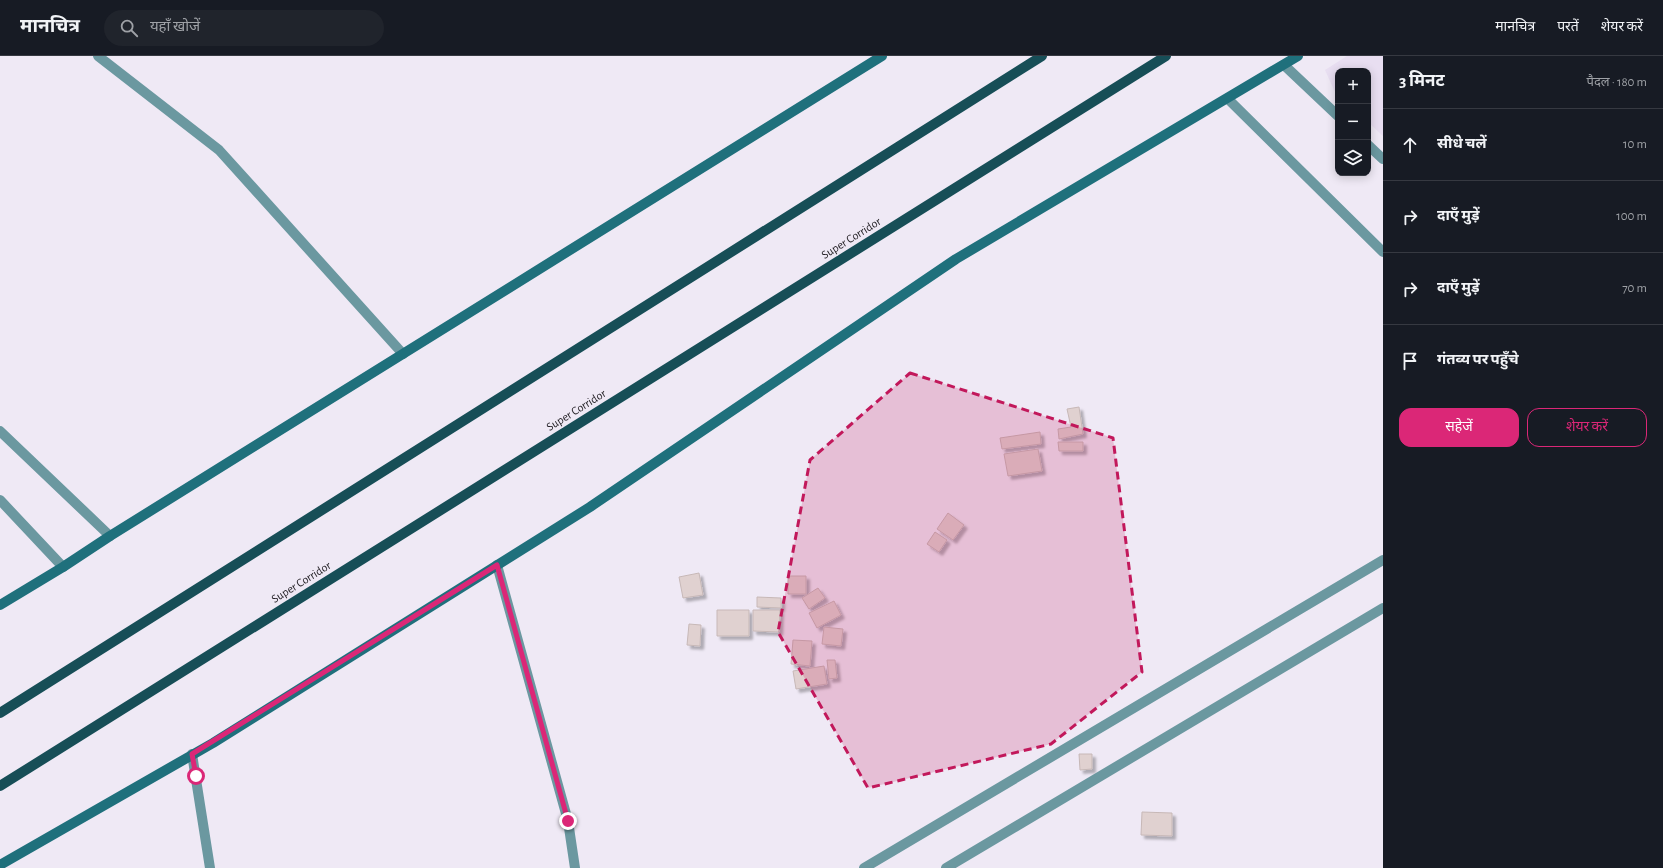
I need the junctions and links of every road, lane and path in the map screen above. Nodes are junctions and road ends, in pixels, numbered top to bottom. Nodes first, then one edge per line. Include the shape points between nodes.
1 (98, 56) edge
2 (882, 56) edge
3 (1042, 56) edge
4 (1166, 56) edge
5 (1298, 56) edge
6 (1284, 65) junction
7 (1228, 99) junction
8 (1335, 113) edge
9 (1371, 148) edge
10 (1383, 159) edge
11 (1383, 252) edge
12 (403, 354) junction
13 (0, 431) edge
14 (0, 500) edge
15 (110, 536) junction
16 (1383, 560) edge
17 (497, 565) junction
18 (63, 567) junction
19 (0, 605) edge
20 (1383, 608) edge
21 (0, 713) edge
22 (192, 754) junction
23 (0, 786) edge
24 (0, 865) edge
25 (210, 868) edge
26 (575, 868) edge
27 (864, 868) edge
28 (946, 868) edge

1 - 12 street via 219,150
2 - 12 street
3 - 21 main road
4 - 23 main road, Super Corridor
5 - 6 street
6 - 7 street
6 - 8 street
7 - 11 street
7 - 17 street via 956,259 590,507
9 - 10 street
12 - 15 street
13 - 15 street
14 - 18 street
15 - 18 street
16 - 27 street
17 - 22 street
17 - 26 street via 568,821
18 - 19 street
20 - 28 street
22 - 24 street
22 - 25 street

